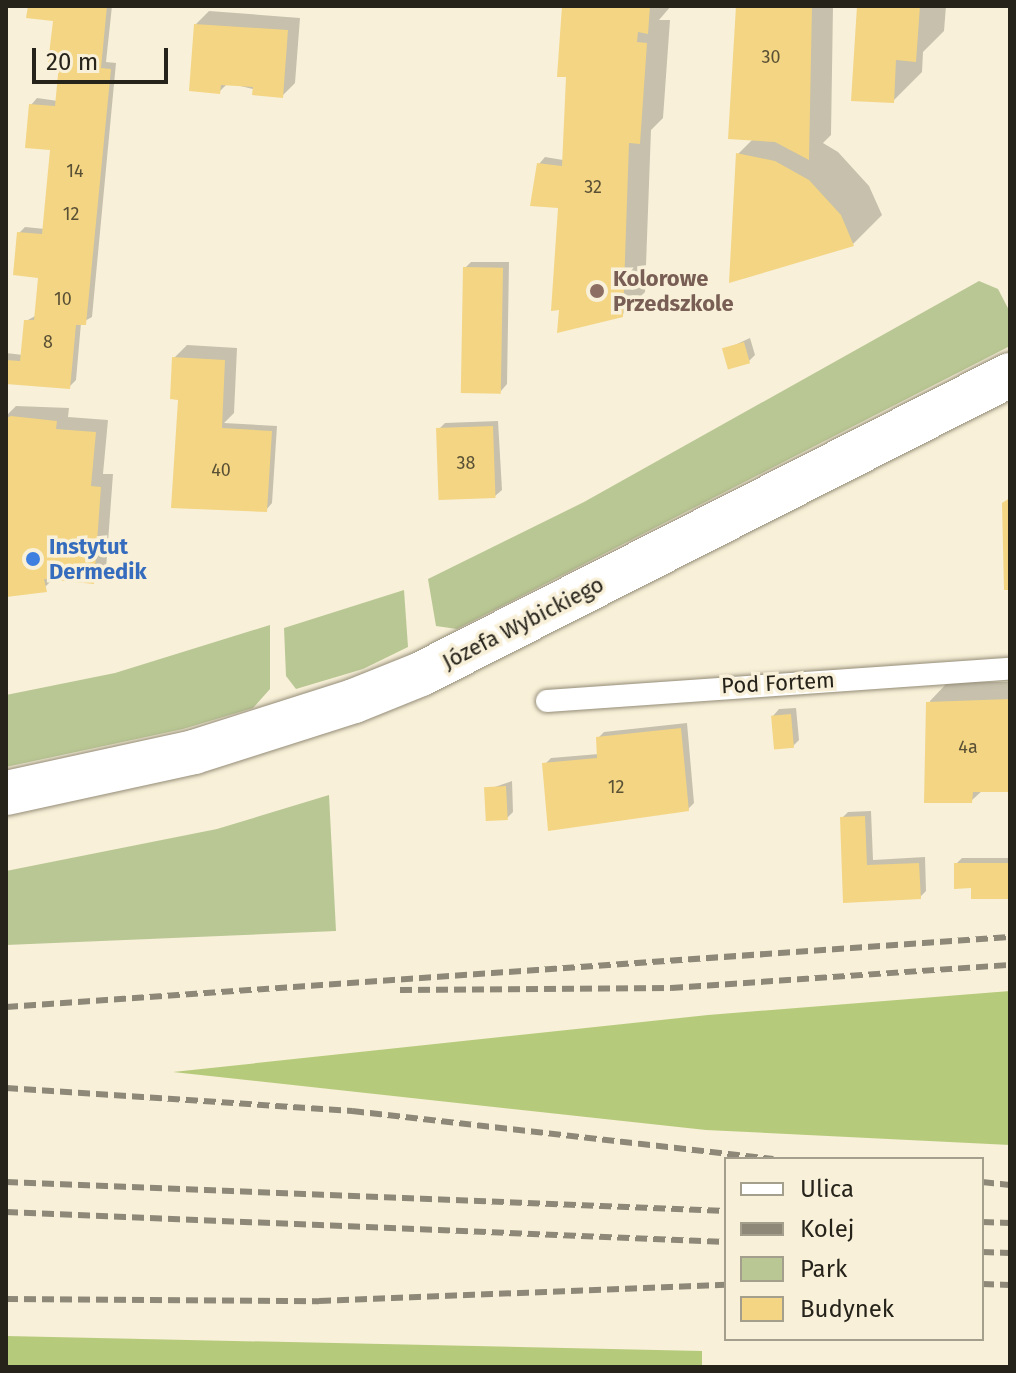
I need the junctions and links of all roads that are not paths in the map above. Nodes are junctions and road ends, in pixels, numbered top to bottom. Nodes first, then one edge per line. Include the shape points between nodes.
1 (1010, 375) edge
2 (1010, 669) edge
3 (547, 701) dead end
4 (6, 793) edge

1 - 4 street, Józefa Wybickiego via 421,674 194,752
2 - 3 lane, Pod Fortem

